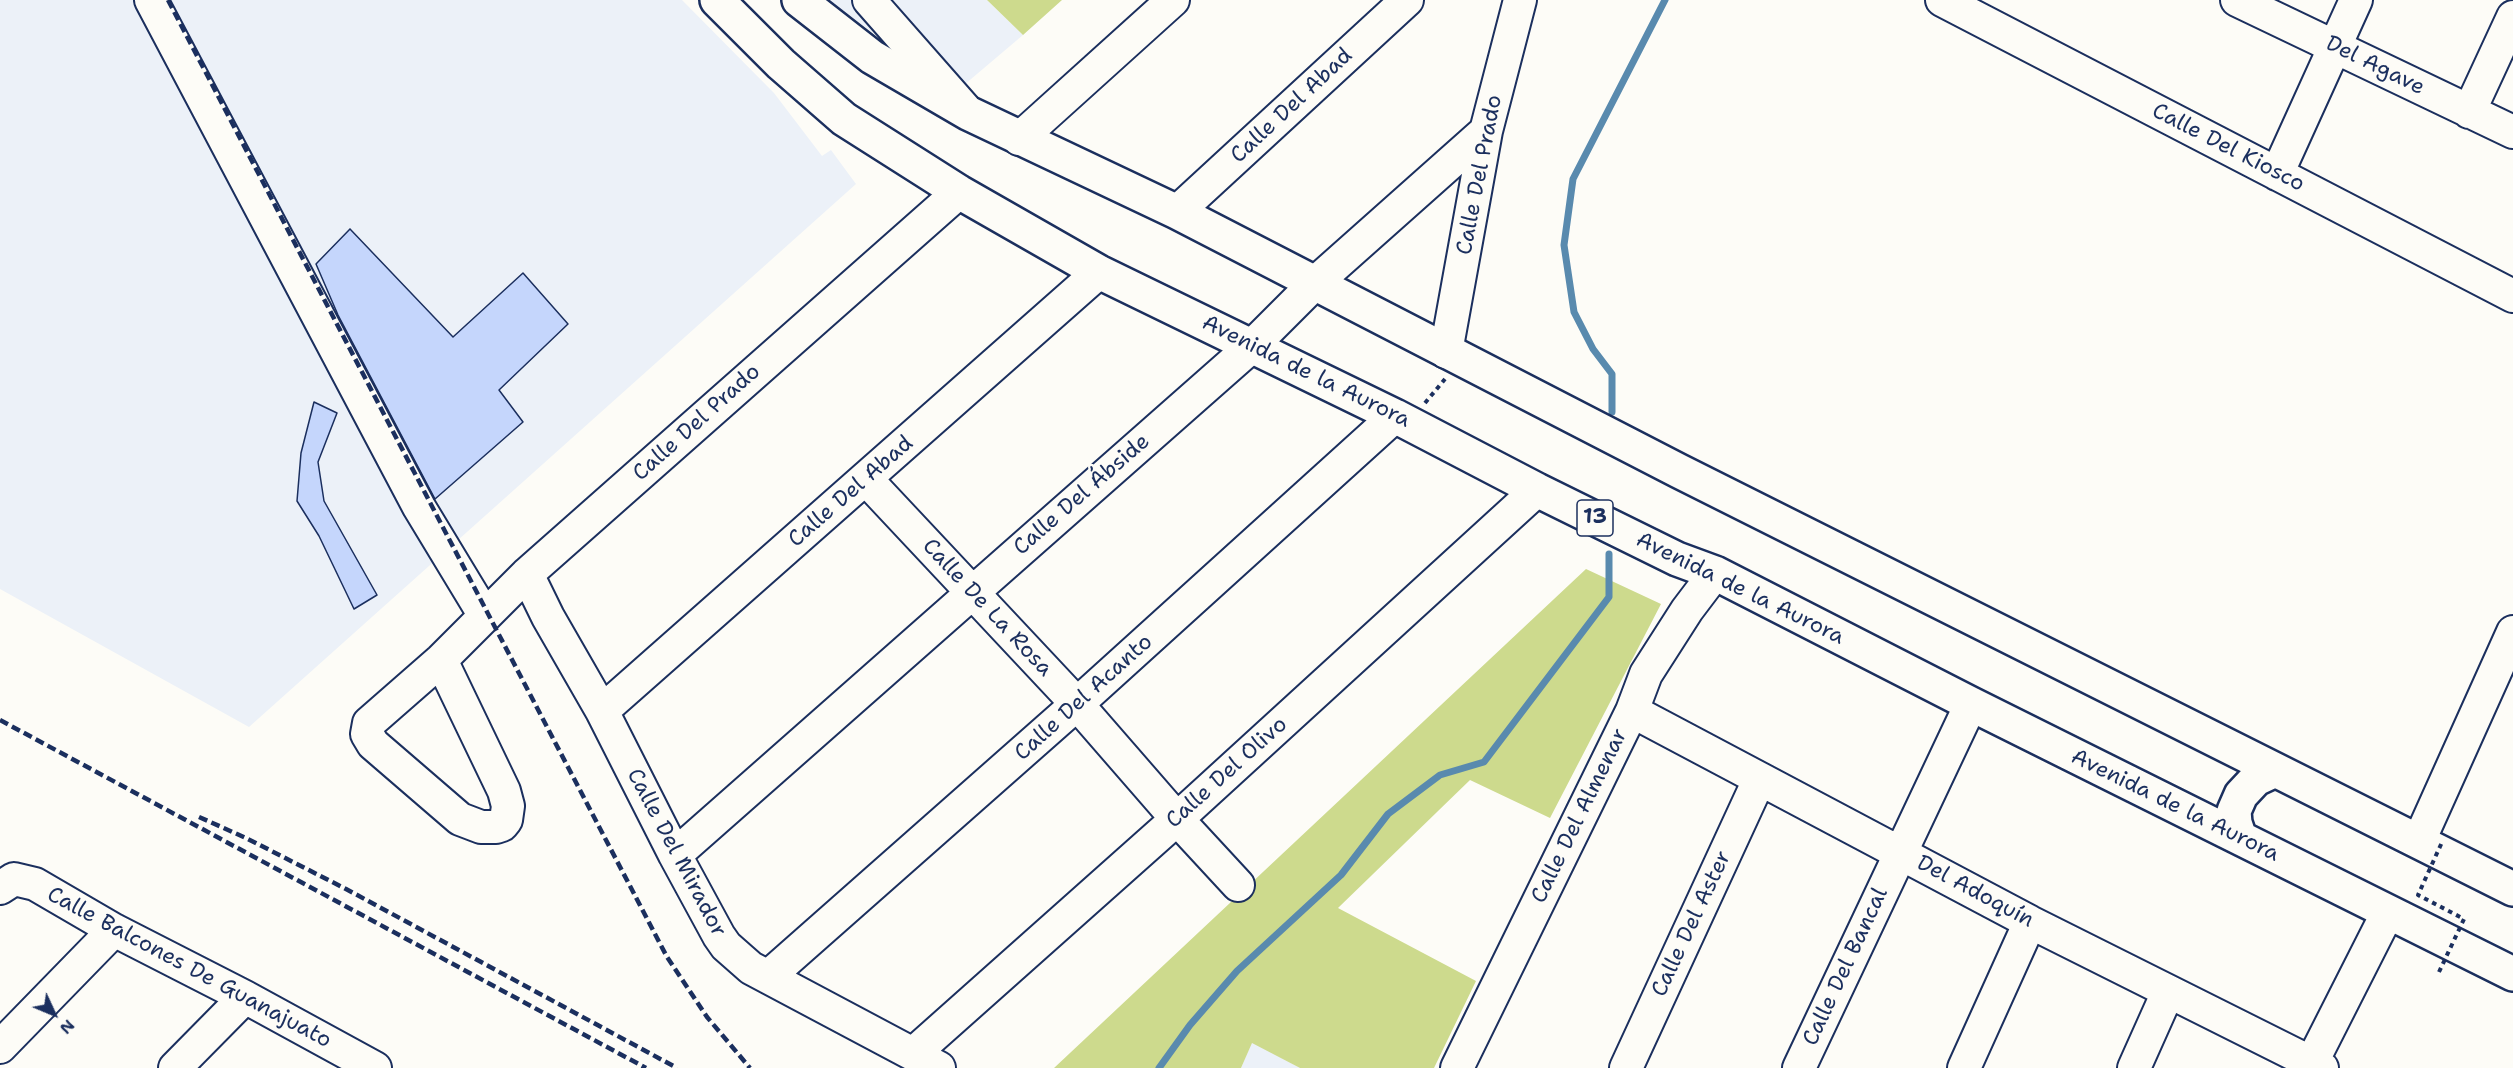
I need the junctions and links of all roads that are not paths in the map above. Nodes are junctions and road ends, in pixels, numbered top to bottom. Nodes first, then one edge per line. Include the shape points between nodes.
1 (151, 0) edge
2 (717, 0) edge
3 (799, 0) edge
4 (869, 0) edge
5 (1173, 0) edge
6 (1407, 0) edge
7 (1520, 0) edge
8 (1942, 0) edge
9 (2238, 0) edge
10 (2356, 0) edge
11 (2513, 17) edge
12 (2335, 47) junction
13 (2469, 112) junction
14 (968, 113) junction
15 (1486, 131) junction
16 (2513, 132) edge
17 (1019, 139) junction
18 (2277, 174) junction
19 (959, 192) junction
20 (1177, 212) junction
21 (1099, 272) junction
22 (1314, 284) junction
23 (2513, 296) edge
24 (1252, 346) junction
25 (1453, 356) junction
26 (1402, 419) junction
27 (866, 479) junction
28 (1537, 490) junction
29 (1715, 573) junction
30 (527, 574) junction
31 (972, 592) junction
32 (485, 616) junction
33 (2513, 632) edge
34 (441, 660) junction
35 (1077, 704) junction
36 (1971, 704) junction
37 (602, 711) junction
38 (1632, 711) junction
39 (2273, 771) junction
40 (1759, 780) junction
41 (1177, 819) junction
42 (2240, 838) junction
43 (2431, 840) junction
44 (1899, 852) junction
45 (675, 855) junction
46 (1238, 885) dead end
47 (0, 888) edge
48 (2513, 889) edge
49 (2388, 912) junction
50 (2031, 922) junction
51 (114, 930) junction
52 (2513, 974) edge
53 (769, 976) junction
54 (2168, 992) junction
55 (245, 997) junction
56 (0, 1047) edge
57 (926, 1061) edge
58 (2314, 1066) edge
59 (369, 1067) edge
60 (175, 1068) edge
61 (1457, 1068) edge
62 (1626, 1068) edge
63 (1800, 1068) edge
64 (1964, 1068) edge
65 (2134, 1068) edge

1 - 32 street via 419,507
2 - 19 main road, Avenida de la Aurora / 13 via 843,118
3 - 14 main road via 872,57
4 - 14 street
5 - 17 street
6 - 20 street, Calle Del Abad
7 - 15 street, Calle Del Prado
8 - 18 street, Calle Del Kiosco
9 - 12 street, Del Agave
10 - 12 street
11 - 13 street
12 - 13 street, Del Agave
12 - 18 street
13 - 16 street, Del Agave
14 - 17 main road
15 - 22 street, Calle Del Ábside
15 - 25 street, Calle Del Prado
17 - 20 main road
18 - 23 street, Calle Del Kiosco
19 - 21 main road, Avenida de la Aurora / 13
19 - 30 street, Calle Del Prado
20 - 22 main road
21 - 24 main road, Avenida de la Aurora / 13
21 - 27 street, Calle Del Abad
22 - 24 street, Calle Del Ábside
22 - 25 main road
24 - 26 main road, Avenida de la Aurora / 13
24 - 31 street, Calle Del Ábside
25 - 39 main road
26 - 28 main road, Avenida de la Aurora / 13
26 - 35 street, Calle Del Acanto
27 - 31 street, Calle De La Rosa
27 - 37 street, Calle Del Abad
28 - 29 main road, Avenida de la Aurora / 13 via 1677,559
28 - 41 street, Calle Del Olivo
29 - 36 main road, Avenida de la Aurora / 13
29 - 38 street, Calle Del Almenar via 1655,657
30 - 32 street, Calle Del Prado
30 - 37 street, Calle Del Mirador
31 - 35 street, Calle De La Rosa
31 - 45 street, Calle Del Ábside
32 - 34 street, Calle Del Prado
33 - 43 street
34 - 34 street, Calle Del Prado via 504,791 508,806 502,825 482,828 460,819 368,738 369,723
35 - 41 street, Calle De La Rosa
35 - 53 street, Calle Del Acanto
36 - 42 main road, Avenida de la Aurora / 13
36 - 44 street, Calle Del Bancal
37 - 45 street, Calle Del Mirador
38 - 40 street, Del Adoquín
38 - 61 street, Calle Del Almenar
39 - 42 main road via 2256,779 2241,795 2234,811
39 - 43 main road
40 - 44 street, Del Adoquín
40 - 62 street, Calle Del Aster
41 - 46 street, Calle De La Rosa
41 - 57 street, Calle Del Olivo
42 - 49 main road, Avenida de la Aurora / 13
43 - 48 main road
44 - 50 street, Del Adoquín
44 - 63 street, Calle Del Bancal
45 - 53 street, Calle Del Mirador via 719,936 751,968
47 - 51 street, Calle Balcones De Guanajuato via 14,879 34,884
49 - 52 main road, Avenida de la Aurora / 13
49 - 58 street
50 - 54 street, Del Adoquín
50 - 64 street
51 - 55 street, Calle Balcones De Guanajuato
51 - 56 street
53 - 57 street, Calle Del Mirador
54 - 58 street, Del Adoquín
54 - 65 street
55 - 59 street, Calle Balcones De Guanajuato
55 - 60 street

